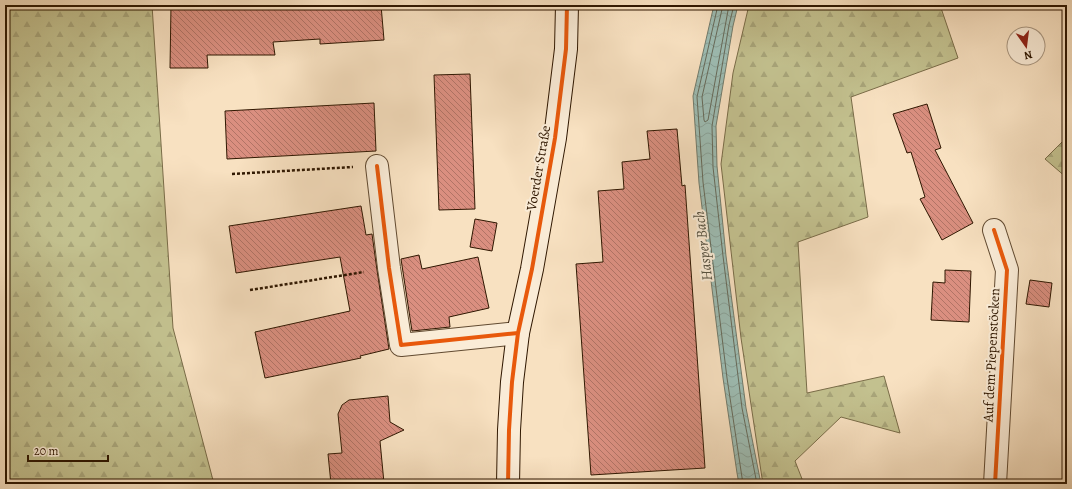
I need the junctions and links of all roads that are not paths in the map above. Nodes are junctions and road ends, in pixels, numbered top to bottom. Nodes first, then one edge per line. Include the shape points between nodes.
1 (567, 5) edge
2 (377, 166) road end
3 (994, 230) dead end
4 (518, 333) junction
5 (508, 484) edge
6 (994, 484) edge

1 - 4 street, Voerder Straße via 566,49 555,138
2 - 4 street via 401,345
3 - 6 street, Auf dem Piepenstöcken via 1007,270
4 - 5 street, Voerder Straße via 512,382

